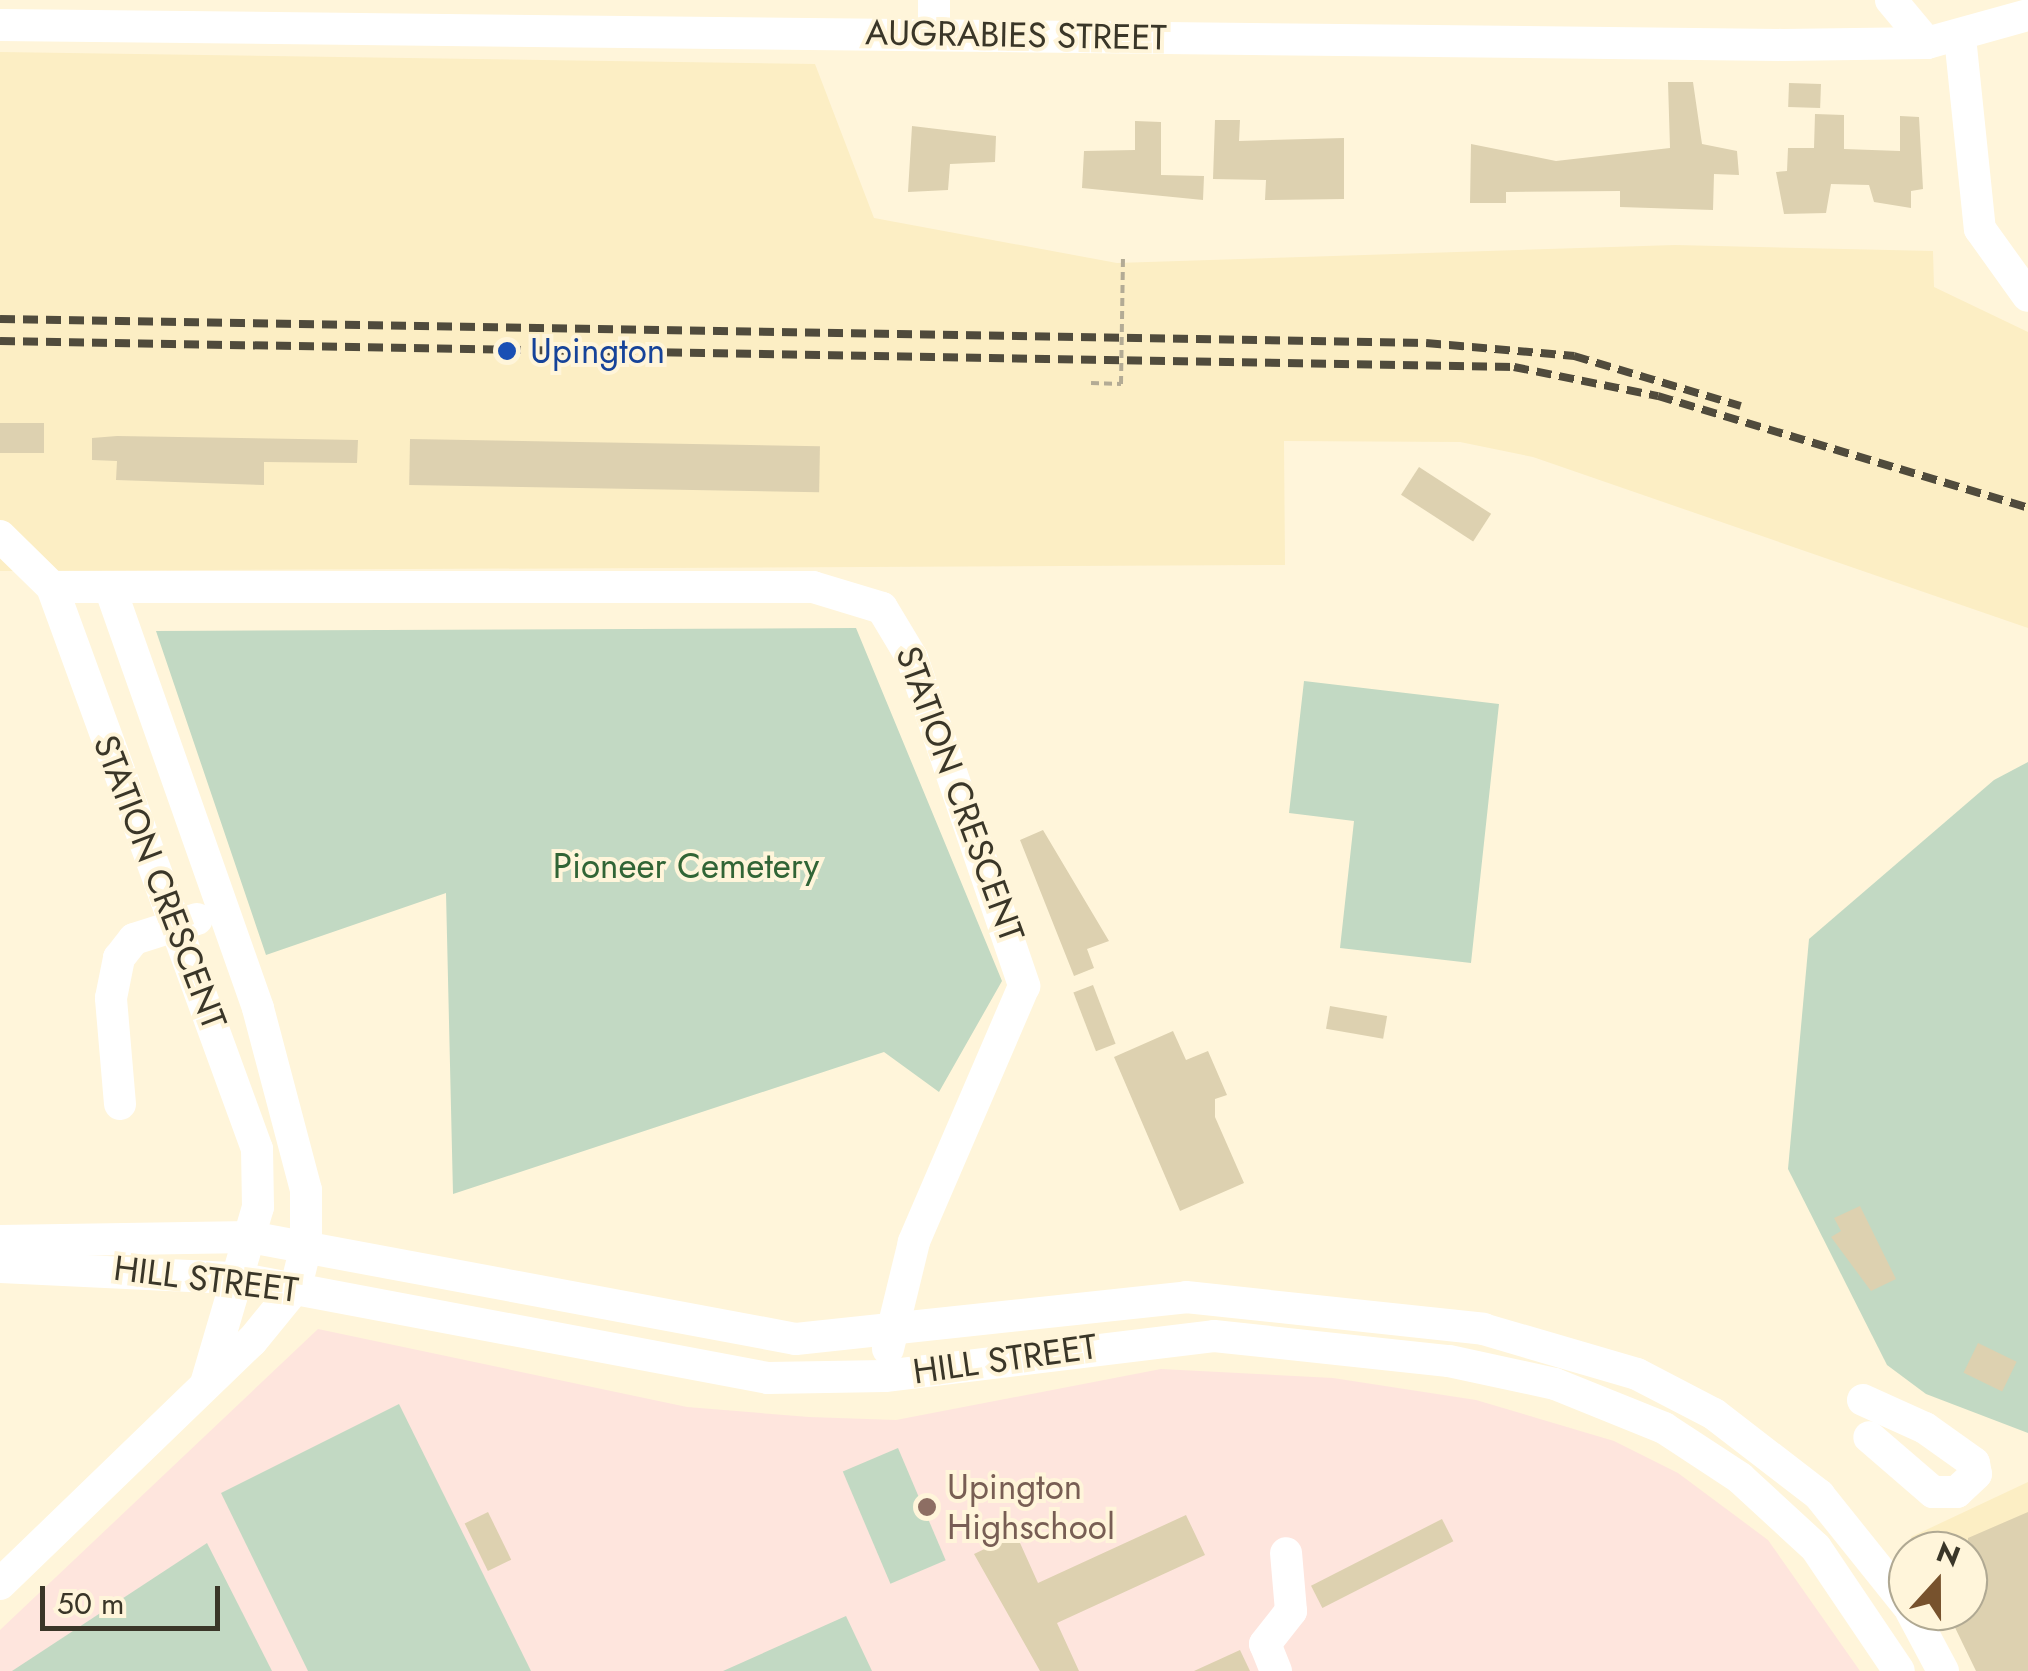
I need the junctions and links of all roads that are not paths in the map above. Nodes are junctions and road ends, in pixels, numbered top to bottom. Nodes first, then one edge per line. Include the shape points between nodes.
1 (934, 0) edge
2 (1891, 0) edge
3 (58, 13) edge
4 (2028, 14) edge
5 (0, 25) edge
6 (934, 34) junction
7 (1960, 38) junction
8 (1927, 43) junction
9 (2028, 296) edge
10 (0, 536) edge
11 (52, 587) junction
12 (110, 587) junction
13 (226, 911) junction
14 (179, 924) junction
15 (120, 1104) dead end
16 (250, 1236) junction
17 (0, 1242) edge
18 (306, 1246) junction
19 (0, 1268) edge
20 (237, 1278) junction
21 (296, 1287) junction
22 (890, 1332) junction
23 (885, 1376) junction
24 (204, 1388) junction
25 (1862, 1400) dead end
26 (1869, 1437) dead end
27 (1286, 1552) dead end
28 (1888, 1573) edge
29 (0, 1584) edge
30 (1922, 1631) edge
31 (1276, 1671) edge
32 (1900, 1671) edge
33 (1943, 1671) edge

1 - 6 street
2 - 8 street
3 - 5 street, AUGRABIES STREET
3 - 6 street, AUGRABIES STREET
4 - 7 street, AUGRABIES STREET
6 - 8 street, AUGRABIES STREET
7 - 8 street, AUGRABIES STREET
7 - 9 street via 1980,229
10 - 11 street
11 - 12 street, STATION CRESCENT
11 - 14 street, STATION CRESCENT
12 - 13 street, STATION CRESCENT
12 - 22 street, STATION CRESCENT via 813,587 864,598 890,614 1024,986 920,1224
13 - 14 street
13 - 18 street, STATION CRESCENT via 298,1154
14 - 15 street via 134,939 113,976
14 - 16 street, STATION CRESCENT via 256,1149 262,1176
16 - 17 street, HILL STREET
16 - 18 street, HILL STREET
16 - 20 street, STATION CRESCENT
18 - 21 street, STATION CRESCENT
18 - 22 street, HILL STREET via 729,1333
19 - 20 street, HILL STREET
20 - 21 street, HILL STREET
20 - 24 street, STATION CRESCENT
21 - 23 street, HILL STREET via 724,1374
21 - 24 street
22 - 23 street, STATION CRESCENT
22 - 28 street, HILL STREET via 1220,1296 1358,1310 1568,1350 1678,1394 1768,1454
23 - 32 street, HILL STREET via 1214,1336 1429,1359 1555,1384 1664,1428 1764,1498 1842,1580
24 - 29 street
25 - 26 street via 1926,1428 1974,1463 1976,1474 1957,1492 1933,1492
27 - 31 street via 1290,1611 1265,1644
30 - 33 street, HILL STREET

